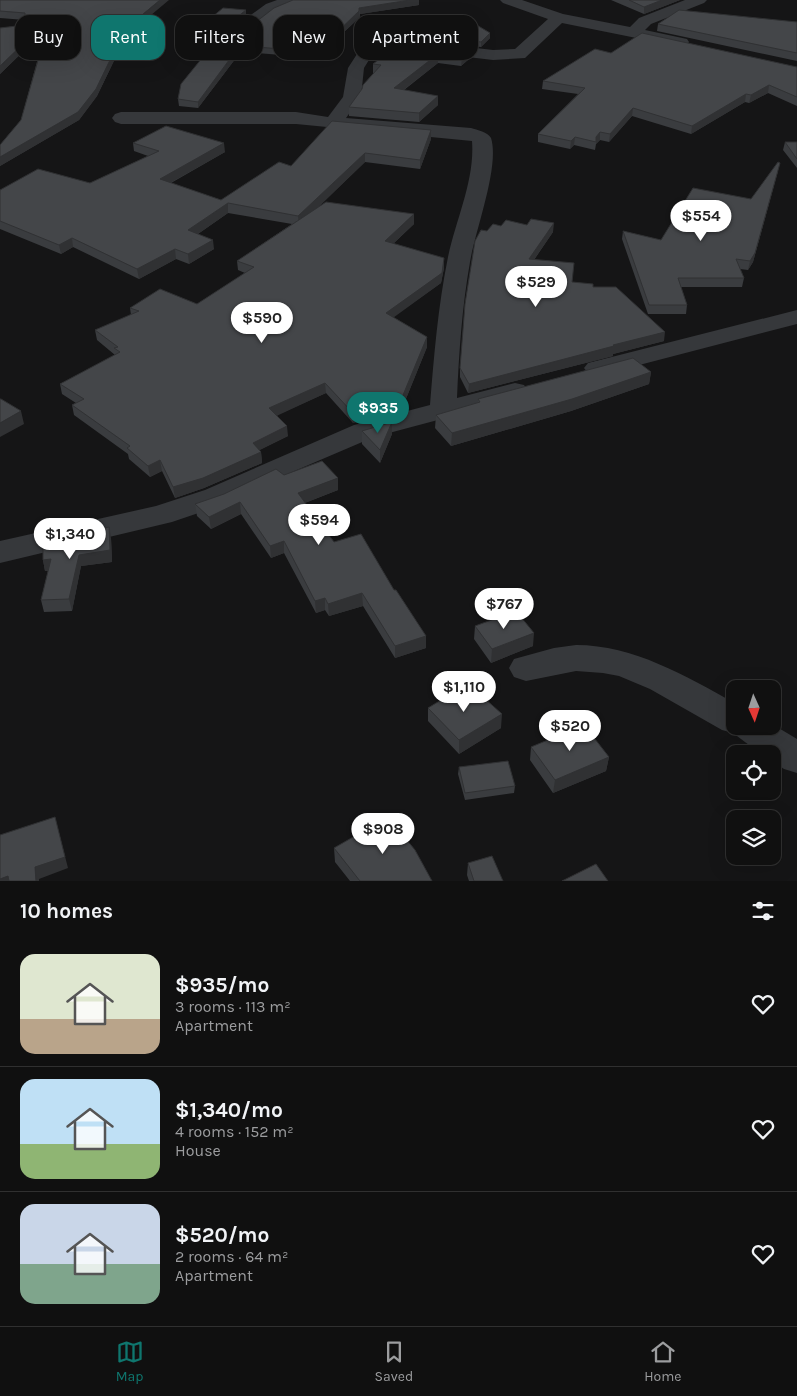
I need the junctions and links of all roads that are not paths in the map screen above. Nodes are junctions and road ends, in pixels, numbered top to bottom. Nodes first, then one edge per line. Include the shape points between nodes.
1 (292, 0) edge
2 (508, 0) edge
3 (699, 0) edge
4 (260, 15) edge
5 (559, 18) junction
6 (634, 32) junction
7 (698, 46) edge
8 (121, 118) dead end
9 (332, 123) junction
10 (797, 317) edge
11 (571, 375) edge
12 (534, 385) edge
13 (444, 410) junction
14 (0, 552) edge
15 (526, 668) dead end
16 (726, 715) edge
17 (761, 735) edge
18 (797, 758) edge

1 - 4 street via 271,7
2 - 5 street
3 - 6 street via 645,22
5 - 6 street
5 - 9 street via 515,55 372,43 356,68 352,97
6 - 7 street
8 - 9 street via 296,118
9 - 13 street via 471,134 481,138 479,179 463,239 449,322
10 - 11 street
12 - 13 street
13 - 14 street via 364,432 268,471 216,497 162,515
15 - 16 street via 582,658 623,665 647,673
17 - 18 street

